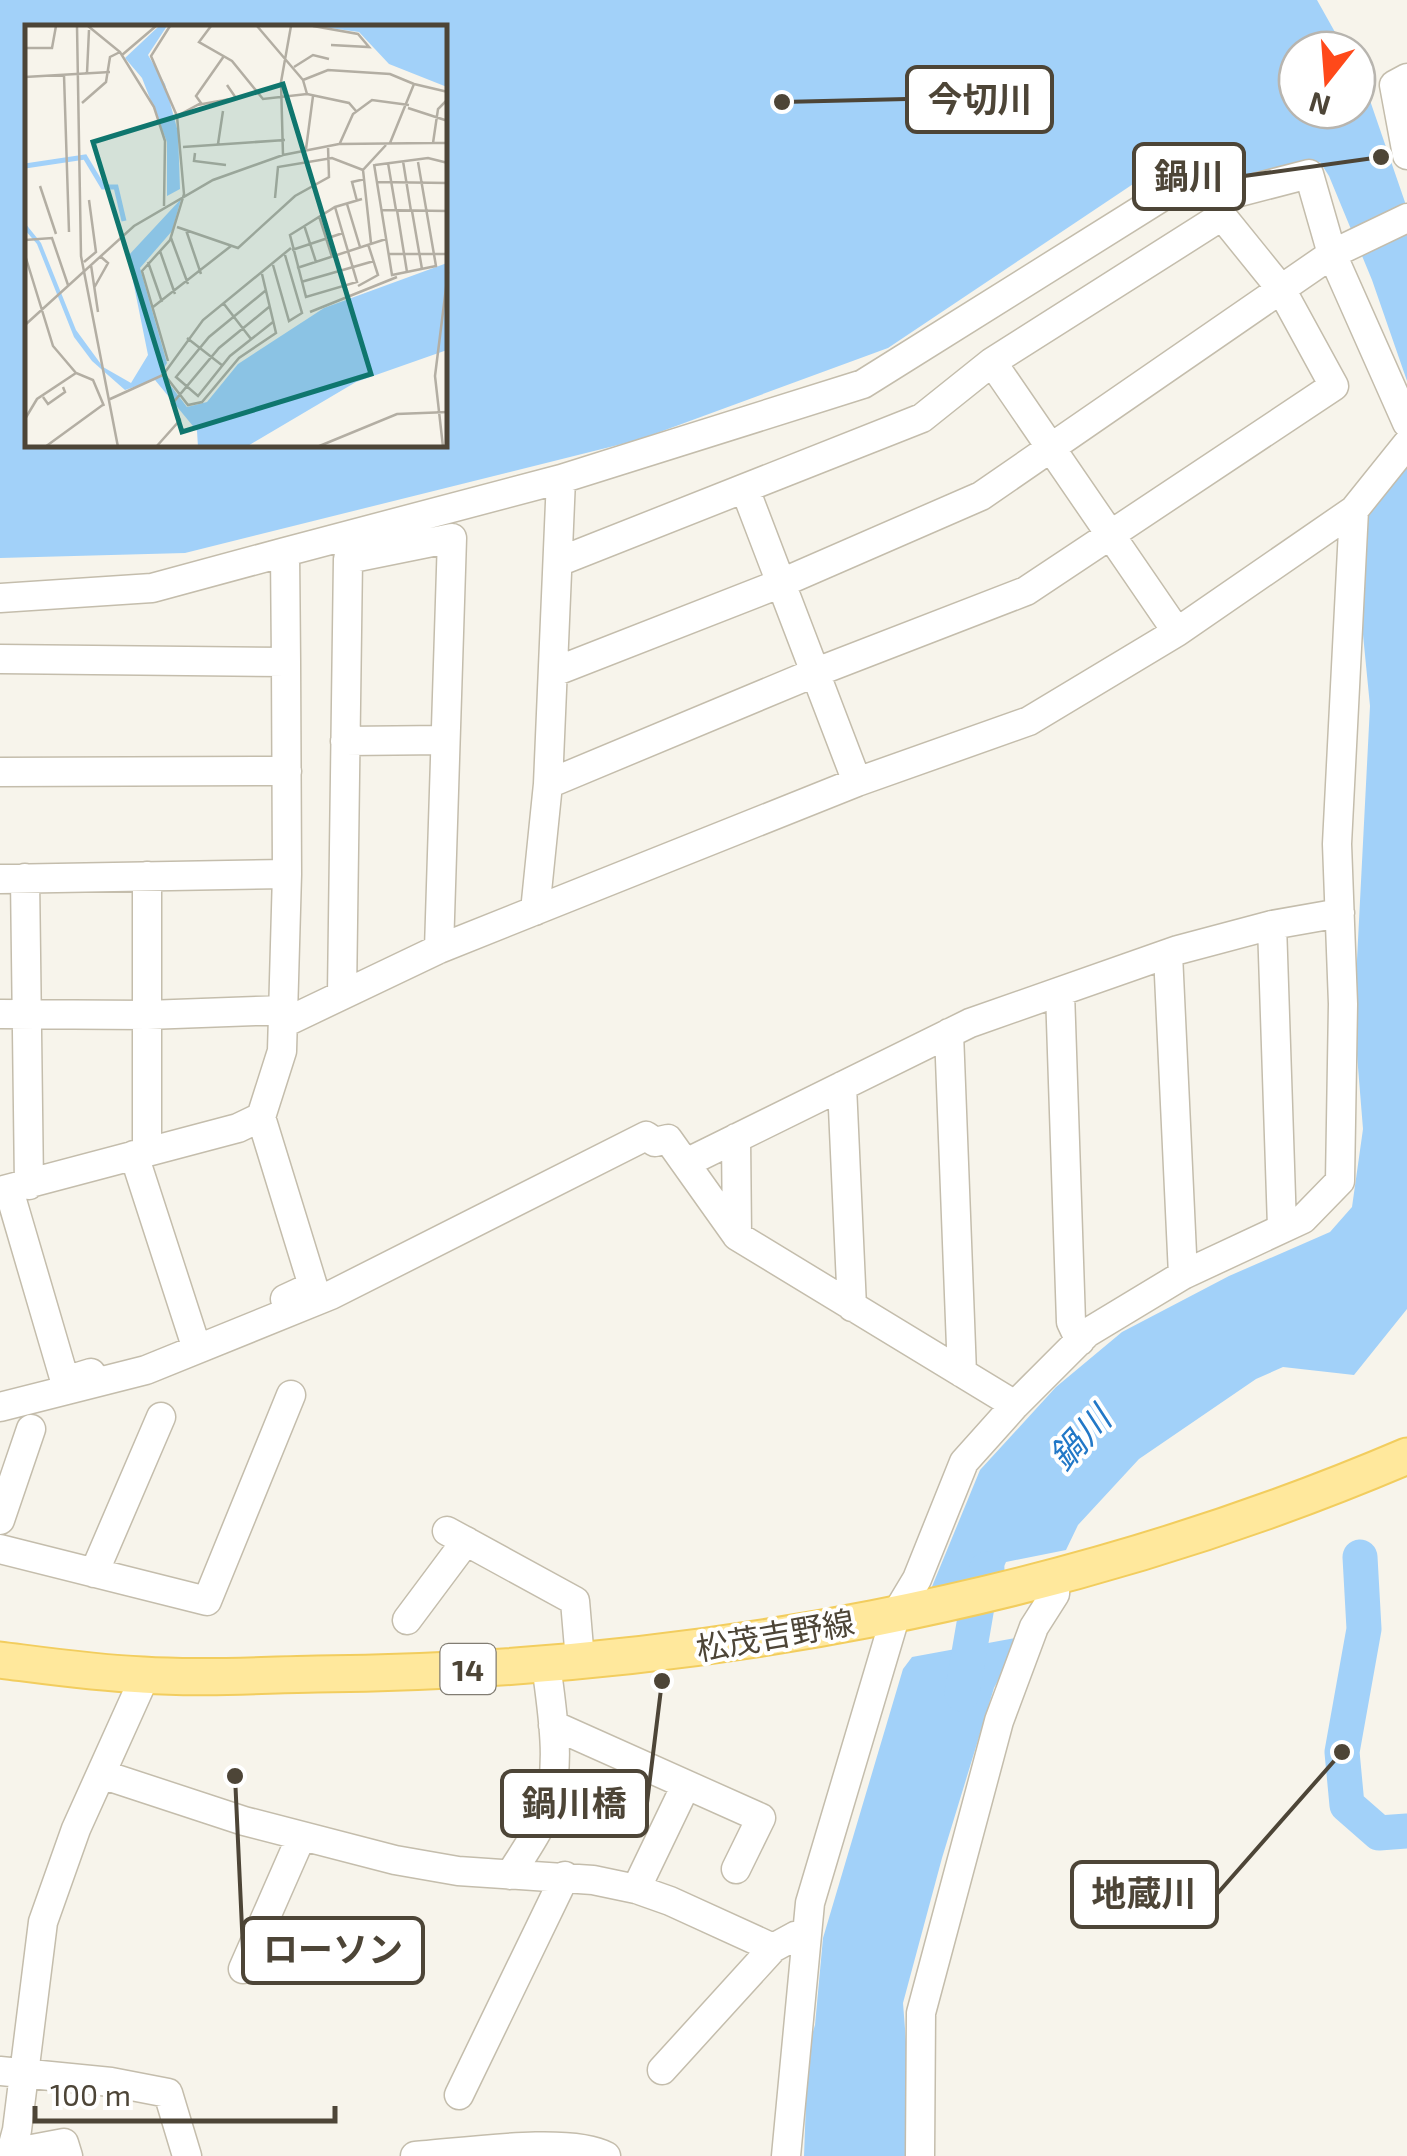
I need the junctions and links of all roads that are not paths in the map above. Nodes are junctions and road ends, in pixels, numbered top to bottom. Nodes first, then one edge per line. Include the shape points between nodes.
1 (1401, 81) edge
2 (1407, 155) edge
3 (1407, 218) edge
4 (1340, 250) junction
5 (1281, 290) junction
6 (992, 362) junction
7 (1407, 424) edge
8 (1407, 444) edge
9 (1051, 449) junction
10 (562, 478) junction
11 (745, 489) junction
12 (1354, 510) junction
13 (1110, 535) junction
14 (285, 552) junction
15 (558, 562) junction
16 (779, 584) junction
17 (0, 598) edge
18 (1177, 632) junction
19 (0, 660) edge
20 (286, 662) junction
21 (554, 672) junction
22 (814, 674) junction
23 (446, 740) junction
24 (345, 741) junction
25 (0, 772) edge
26 (287, 772) junction
27 (857, 782) junction
28 (548, 784) junction
29 (287, 874) junction
30 (147, 876) junction
31 (12, 878) edge
32 (535, 910) junction
33 (1340, 913) junction
34 (1272, 925) junction
35 (439, 949) junction
36 (1168, 954) junction
37 (1060, 992) junction
38 (342, 994) junction
39 (13, 1014) edge
40 (147, 1015) junction
41 (284, 1017) junction
42 (950, 1033) junction
43 (842, 1086) junction
44 (261, 1116) junction
45 (736, 1138) junction
46 (140, 1154) junction
47 (686, 1163) junction
48 (13, 1188) edge
49 (1282, 1227) junction
50 (736, 1236) junction
51 (1183, 1276) junction
52 (852, 1306) junction
53 (194, 1340) junction
54 (1080, 1340) junction
55 (962, 1373) junction
56 (291, 1395) dead end
57 (1015, 1405) junction
58 (0, 1407) edge
59 (161, 1418) dead end
60 (32, 1428) dead end
61 (1407, 1456) edge
62 (0, 1520) edge
63 (0, 1548) edge
64 (94, 1572) junction
65 (1056, 1576) junction
66 (896, 1614) junction
67 (407, 1620) dead end
68 (0, 1660) edge
69 (563, 1661) junction
70 (146, 1676) junction
71 (553, 1725) junction
72 (101, 1774) junction
73 (686, 1785) junction
74 (301, 1837) junction
75 (736, 1869) dead end
76 (510, 1875) junction
77 (565, 1876) junction
78 (636, 1889) junction
79 (804, 1935) junction
80 (773, 1948) junction
81 (243, 1969) dead end
82 (662, 2070) dead end
83 (12, 2072) edge
84 (459, 2095) dead end
85 (10, 2154) edge
86 (462, 2154) edge
87 (68, 2156) edge
88 (187, 2156) edge
89 (416, 2156) edge
90 (606, 2156) edge
91 (786, 2156) edge
92 (920, 2156) edge

1 - 2 street
3 - 4 street
4 - 5 street
4 - 7 street
4 - 10 street via 1309,174 1232,194 1208,168 863,384
5 - 6 street via 1222,216
5 - 9 street
5 - 13 street via 1334,386
6 - 9 street
6 - 11 street via 922,418
8 - 12 street
9 - 13 street
9 - 16 street via 980,496
10 - 14 street
10 - 15 street
11 - 15 street
11 - 16 street
12 - 18 street
12 - 33 street
13 - 18 street
13 - 22 street via 1026,591
14 - 17 street via 152,588
14 - 20 street
15 - 21 street
16 - 21 street
16 - 22 street
18 - 27 street via 1029,721
19 - 20 street
20 - 26 street
21 - 28 street
22 - 27 street
22 - 28 street
23 - 24 street
23 - 24 street via 452,538 348,559
23 - 35 street
24 - 38 street
25 - 26 street
26 - 29 street
27 - 32 street
28 - 32 street
29 - 30 street
29 - 41 street
30 - 31 street
30 - 40 street
31 - 39 street
32 - 35 street
33 - 34 street
33 - 49 street via 1340,1180 1303,1219
34 - 36 street
34 - 49 street
35 - 38 street
36 - 37 street
36 - 51 street
37 - 42 street
37 - 54 street via 1070,1322
38 - 41 street
39 - 40 street
39 - 48 street
40 - 41 street
40 - 46 street
41 - 44 street via 282,1051
42 - 43 street
42 - 55 street
43 - 45 street
43 - 52 street
44 - 46 street
44 - 53 street via 313,1286
45 - 47 street
45 - 50 street
46 - 48 street
46 - 53 street
47 - 50 street
47 - 58 street via 668,1139 646,1136 330,1295 146,1370
48 - 53 street via 66,1380
49 - 51 street
50 - 52 street
51 - 54 street
52 - 55 street
54 - 57 street
55 - 57 street
56 - 64 street via 207,1601
57 - 66 street via 956,1475
59 - 64 street
60 - 62 street
61 - 65 main road, 松茂吉野線 / 14 via 1306,1499
63 - 64 street
65 - 66 main road, 松茂吉野線 / 14
65 - 92 street via 1055,1594 1034,1627 999,1721 921,2013
66 - 69 main road, 松茂吉野線 / 14 via 672,1652
66 - 79 street
67 - 69 street via 457,1536 575,1601
68 - 70 main road, 松茂吉野線 / 14
69 - 70 main road, 松茂吉野線 / 14 via 419,1673
69 - 71 street
70 - 72 street
71 - 73 street
71 - 76 street via 554,1785 542,1822
72 - 74 street
72 - 83 street via 43,1922
73 - 75 street via 760,1818
73 - 78 street
74 - 76 street via 395,1860
74 - 81 street
76 - 77 street
77 - 78 street
77 - 84 street
78 - 80 street
79 - 80 street
79 - 91 street
80 - 82 street
83 - 85 street
83 - 88 street via 168,2093
85 - 87 street via 64,2144
86 - 89 street
86 - 90 street via 548,2147

